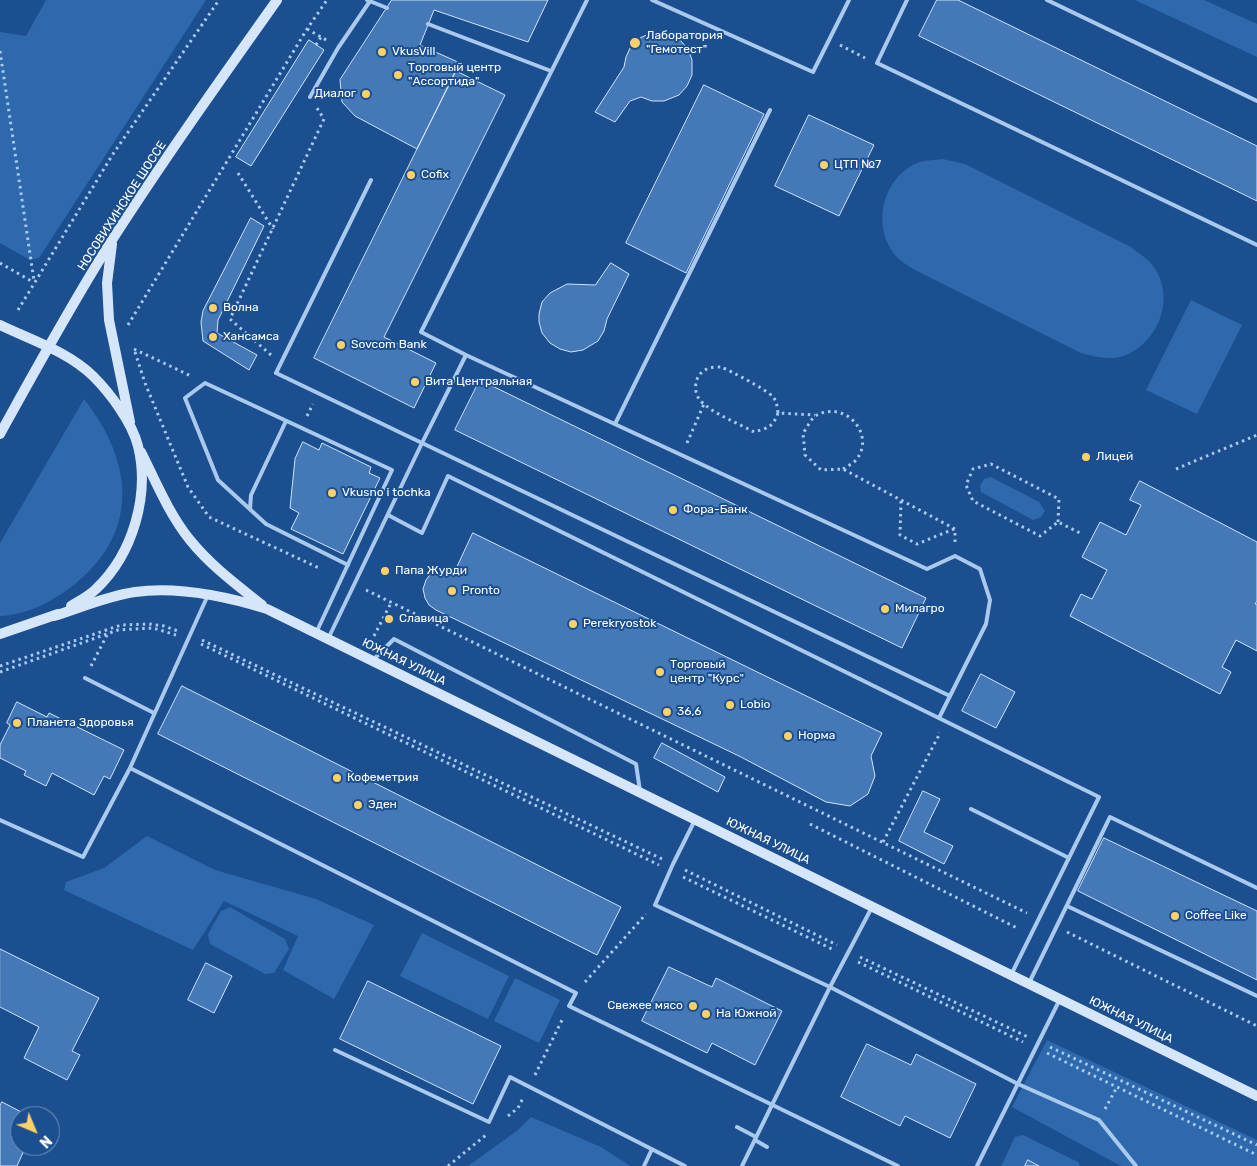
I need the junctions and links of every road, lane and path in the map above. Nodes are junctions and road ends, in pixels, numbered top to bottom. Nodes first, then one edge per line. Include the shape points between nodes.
1 (219, 0) edge
2 (277, 0) edge
3 (327, 0) edge
4 (587, 0) edge
5 (652, 0) edge
6 (849, 0) edge
7 (907, 0) edge
8 (1047, 0) edge
9 (368, 1) edge
10 (387, 8) dead end
11 (428, 24) dead end
12 (307, 28) junction
13 (321, 37) junction
14 (830, 40) junction
15 (316, 45) dead end
16 (338, 48) junction
17 (0, 51) edge
18 (877, 63) junction
19 (551, 71) junction
20 (310, 96) dead end
21 (1257, 101) edge
22 (770, 110) dead end
23 (324, 119) dead end
24 (238, 173) dead end
25 (371, 180) dead end
26 (273, 229) junction
27 (112, 241) junction
28 (1257, 245) edge
29 (0, 263) edge
30 (34, 282) junction
31 (18, 310) dead end
32 (0, 325) edge
33 (126, 328) dead end
34 (48, 346) junction
35 (134, 349) dead end
36 (466, 355) junction
37 (281, 363) junction
38 (205, 383) junction
39 (318, 393) junction
40 (704, 404) junction
41 (778, 413) junction
42 (816, 415) junction
43 (286, 421) junction
44 (615, 424) junction
45 (301, 428) junction
46 (131, 429) junction
47 (0, 434) edge
48 (1257, 435) edge
49 (422, 443) junction
50 (138, 445) junction
51 (682, 454) junction
52 (843, 469) junction
53 (1176, 469) dead end
54 (901, 500) junction
55 (250, 509) junction
56 (388, 514) junction
57 (1058, 522) junction
58 (955, 529) junction
59 (1082, 534) dead end
60 (956, 556) junction
61 (348, 565) junction
62 (354, 585) junction
63 (208, 595) junction
64 (391, 603) junction
65 (267, 609) junction
66 (54, 616) junction
67 (1, 632) edge
68 (316, 633) junction
69 (107, 634) junction
70 (189, 636) junction
71 (374, 636) dead end
72 (328, 639) junction
73 (372, 661) junction
74 (0, 666) edge
75 (0, 672) edge
76 (85, 678) joint
77 (950, 696) junction
78 (154, 713) junction
79 (939, 718) junction
80 (938, 735) dead end
81 (130, 768) junction
82 (641, 793) junction
83 (971, 808) dead end
84 (0, 820) edge
85 (695, 820) junction
86 (810, 824) dead end
87 (883, 842) junction
88 (1069, 858) junction
89 (673, 864) junction
90 (670, 870) junction
91 (1257, 888) edge
92 (655, 905) junction
93 (1067, 906) junction
94 (872, 907) junction
95 (1038, 918) junction
96 (1056, 927) junction
97 (1030, 935) junction
98 (850, 952) junction
99 (847, 956) junction
100 (1011, 975) junction
101 (1029, 984) junction
102 (830, 988) junction
103 (576, 993) junction
104 (1257, 996) edge
105 (1060, 999) junction
106 (1257, 1026) edge
107 (1039, 1041) junction
108 (1036, 1048) junction
109 (335, 1050) dead end
110 (1018, 1084) junction
111 (1116, 1087) junction
112 (1257, 1096) edge
113 (773, 1104) junction
114 (1099, 1120) junction
115 (736, 1128) dead end
116 (756, 1139) junction
117 (1257, 1145) edge
118 (767, 1147) dead end
119 (652, 1149) junction
120 (1257, 1155) edge
121 (644, 1166) edge
122 (685, 1166) edge
123 (742, 1166) edge
124 (898, 1166) edge
125 (977, 1166) edge
126 (1136, 1166) edge

1 - 30 path via 113,154
2 - 27 street, НОСОВИХИНСКОЕ ШОССЕ
3 - 12 path
4 - 19 lane
5 - 14 lane via 813,72
6 - 14 lane
7 - 18 lane
8 - 21 lane
9 - 10 lane
9 - 16 lane
11 - 19 lane
12 - 13 path
12 - 33 path
13 - 15 path
13 - 16 path
14 - 18 path
16 - 20 lane
17 - 30 path
18 - 28 lane
19 - 36 lane via 421,332
22 - 44 lane
23 - 26 path
24 - 26 path
25 - 37 lane
26 - 37 path via 230,319
27 - 34 street, НОСОВИХИНСКОЕ ШОССЕ
27 - 46 street via 107,284 110,320
29 - 30 path
30 - 31 path
32 - 34 street
34 - 46 street via 91,374 116,404
34 - 47 street, НОСОВИХИНСКОЕ ШОССЕ
35 - 38 path
36 - 44 lane
36 - 49 lane
37 - 39 lane via 276,373
38 - 43 lane
38 - 55 lane via 185,398 218,480
39 - 45 path
39 - 49 lane
40 - 41 path via 754,432 768,428
40 - 41 path via 696,394 698,377 703,371 720,367 770,394
40 - 51 path
41 - 42 path
42 - 52 path via 803,433 805,455 821,470
42 - 52 path via 832,411 848,415 860,427 863,444 857,459
43 - 45 lane
43 - 55 lane via 251,495
44 - 51 lane
45 - 61 lane via 392,470
46 - 50 street
48 - 53 path
49 - 56 lane
49 - 77 lane
50 - 65 street, ЮЖНАЯ УЛИЦА via 174,518 191,540 224,575
50 - 66 street via 141,489 129,542 96,590
51 - 60 lane via 927,569
52 - 54 path
54 - 58 path
54 - 58 path via 900,535 917,544
55 - 61 lane via 266,524
56 - 62 lane
56 - 79 lane via 422,533 448,476
57 - 57 path via 1040,536 972,501 966,485 973,469 991,464 1059,499
57 - 59 path
58 - 60 path
60 - 77 lane via 980,569 990,600 986,624
61 - 68 lane
62 - 64 path
62 - 72 lane
63 - 65 street, ЮЖНАЯ УЛИЦА
63 - 66 street, ЮЖНАЯ УЛИЦА via 135,592
63 - 70 lane
64 - 71 path
64 - 87 path
65 - 68 street, ЮЖНАЯ УЛИЦА
66 - 67 street
68 - 72 street, ЮЖНАЯ УЛИЦА
69 - 70 path via 118,630 153,628
69 - 75 path
69 - 76 path
70 - 74 path via 164,626 121,626
70 - 78 lane
70 - 89 path
70 - 90 path
72 - 73 street, ЮЖНАЯ УЛИЦА
73 - 82 street, ЮЖНАЯ УЛИЦА
73 - 82 lane via 394,639 636,764
76 - 78 lane
77 - 79 lane
78 - 81 lane
79 - 88 lane via 1099,797
80 - 87 path
81 - 84 lane via 83,857
81 - 103 lane
82 - 85 street, ЮЖНАЯ УЛИЦА
83 - 88 lane
85 - 89 lane
85 - 94 street, ЮЖНАЯ УЛИЦА
86 - 97 path
87 - 95 path
88 - 95 lane
89 - 90 lane
89 - 98 path
90 - 92 lane
90 - 99 path
91 - 93 lane via 1110,817
92 - 102 lane
92 - 103 path
93 - 96 lane
93 - 104 lane
94 - 98 lane
94 - 100 street, ЮЖНАЯ УЛИЦА
95 - 97 lane
96 - 101 lane
96 - 106 path
97 - 100 lane
98 - 99 lane
98 - 107 path
99 - 102 lane
99 - 108 path
100 - 101 street, ЮЖНАЯ УЛИЦА
101 - 105 street, ЮЖНАЯ УЛИЦА
102 - 110 lane
102 - 113 lane
103 - 113 lane via 569,1006
105 - 107 lane
105 - 112 street, ЮЖНАЯ УЛИЦА
107 - 108 lane
107 - 117 path
108 - 110 lane
108 - 111 path
109 - 119 lane via 489,1122 510,1077
110 - 114 lane
110 - 125 lane
111 - 114 path
111 - 120 path
113 - 116 lane
113 - 124 lane
114 - 126 lane
115 - 116 lane
116 - 118 lane
116 - 123 lane
119 - 121 lane
119 - 122 lane

